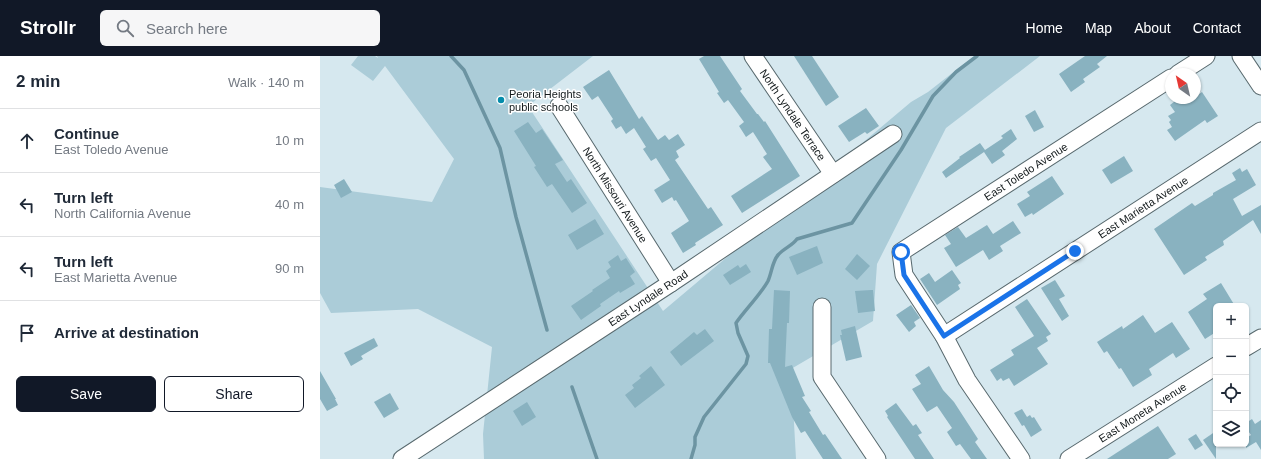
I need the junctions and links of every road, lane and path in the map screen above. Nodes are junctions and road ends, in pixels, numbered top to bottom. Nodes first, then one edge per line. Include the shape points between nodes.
1 (753, 56) edge
2 (1206, 56) edge
3 (1240, 56) edge
4 (1187, 68) edge
5 (1165, 82) edge
6 (1261, 86) edge
7 (559, 106) dead end
8 (1261, 131) edge
9 (893, 134) dead end
10 (833, 174) junction
11 (671, 283) junction
12 (822, 307) dead end
13 (944, 336) junction
14 (1261, 338) edge
15 (1249, 345) edge
16 (1213, 368) edge
17 (402, 459) edge
18 (877, 459) edge
19 (1021, 459) edge
20 (1070, 459) edge

1 - 10 street, North Lyndale Terrace
2 - 4 street
3 - 6 street
5 - 13 street, East Toledo Avenue via 901,252 904,275
7 - 11 street, North Missouri Avenue
8 - 13 street, East Marietta Avenue
9 - 10 street, East Lyndale Road
10 - 11 street, East Lyndale Road
11 - 17 street, East Lyndale Road
12 - 18 street via 822,377
13 - 19 street via 967,380
14 - 15 street
16 - 20 street, East Moneta Avenue

